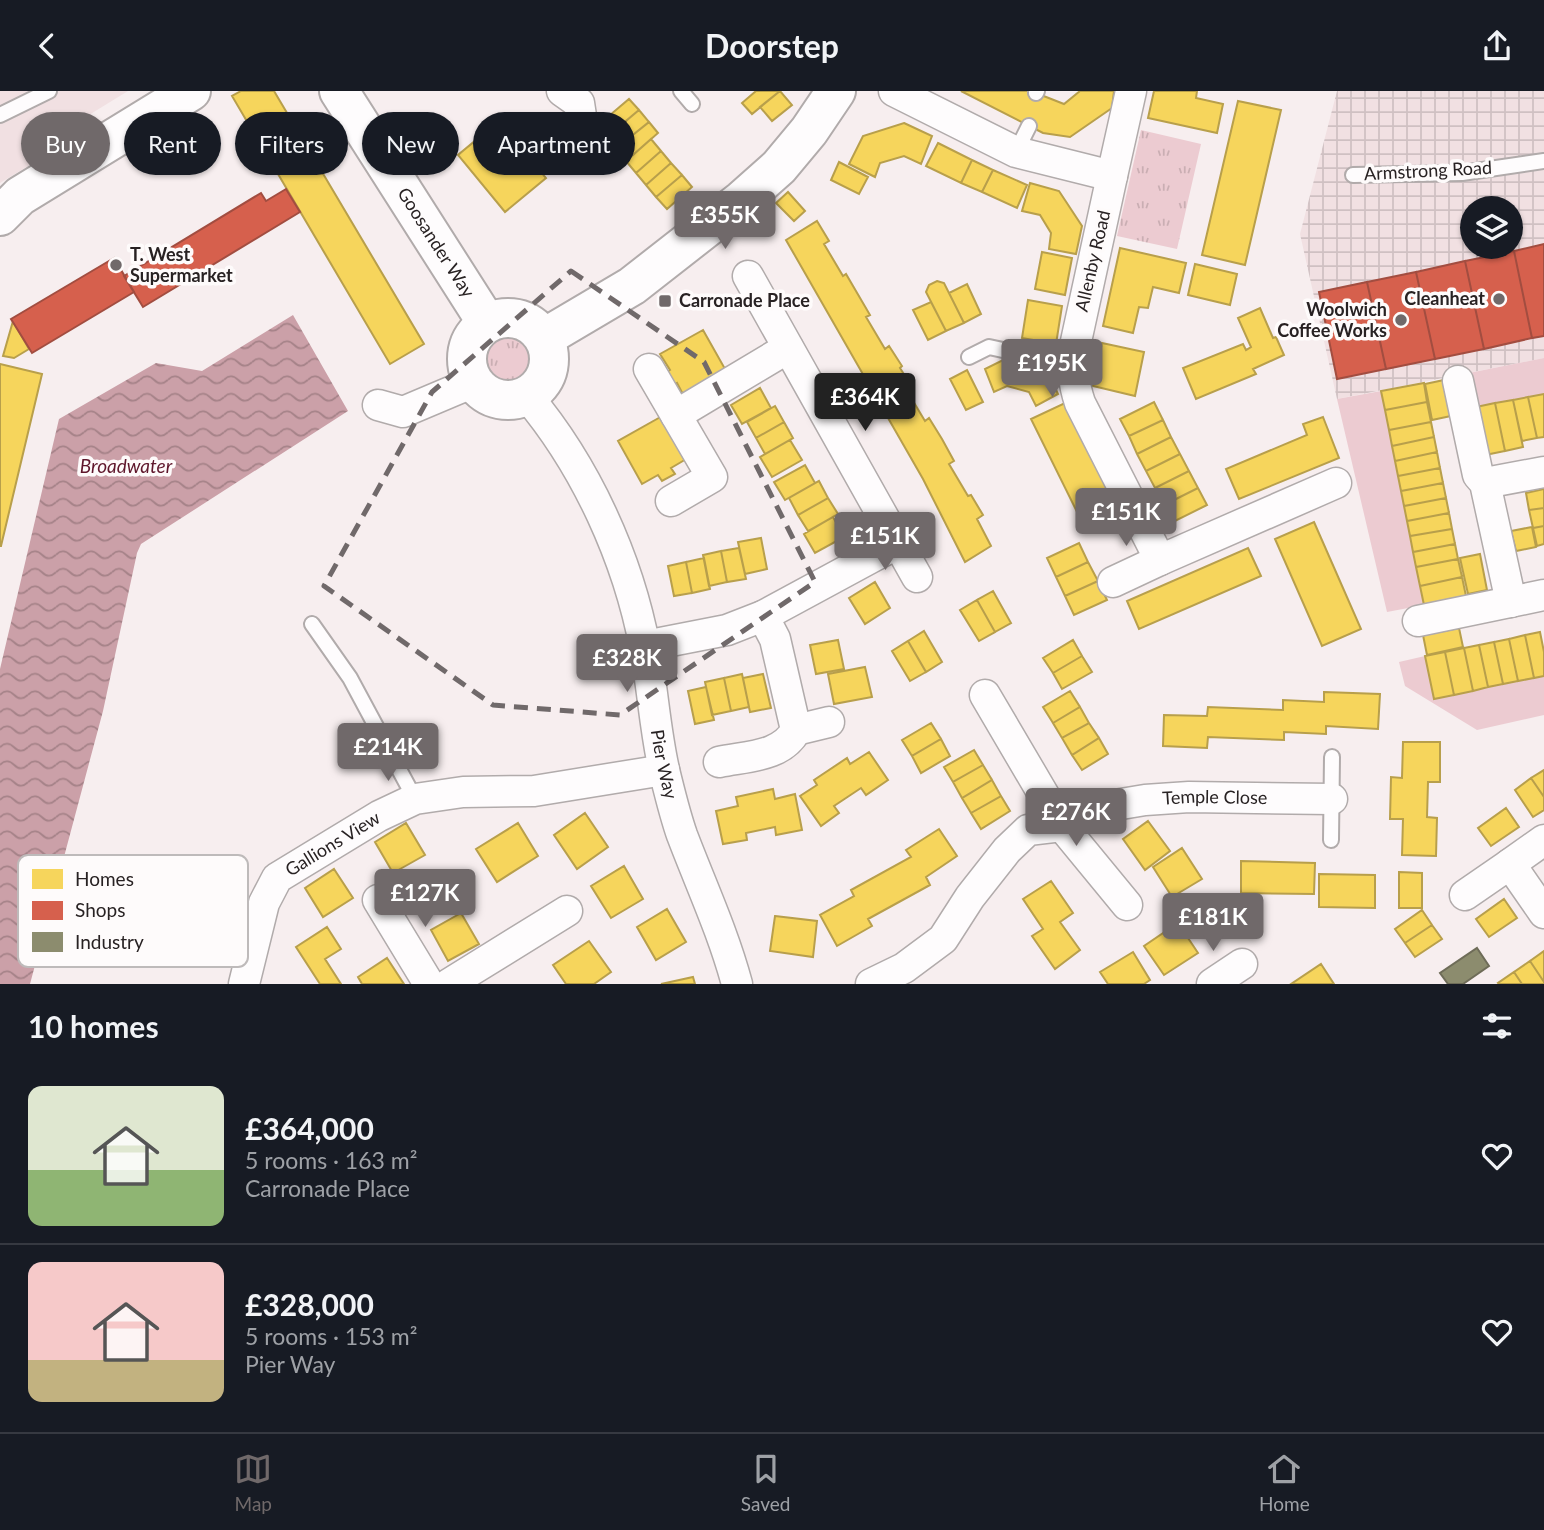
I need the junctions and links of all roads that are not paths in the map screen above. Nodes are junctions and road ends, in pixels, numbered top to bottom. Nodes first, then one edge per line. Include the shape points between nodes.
1 (49, 91) edge
2 (191, 91) edge
3 (339, 91) edge
4 (681, 91) edge
5 (836, 91) edge
6 (894, 91) edge
7 (1131, 91) edge
8 (692, 104) dead end
9 (1, 112) edge
10 (1544, 161) edge
11 (1353, 175) dead end
12 (1112, 176) junction
13 (0, 216) edge
14 (748, 277) dead end
15 (487, 323) junction
16 (544, 338) junction
17 (788, 348) junction
18 (969, 357) dead end
19 (1072, 365) junction
20 (649, 369) dead end
21 (1458, 381) dead end
22 (474, 382) junction
23 (527, 396) junction
24 (378, 405) dead end
25 (676, 415) junction
26 (1544, 472) edge
27 (1336, 482) dead end
28 (1485, 483) junction
29 (671, 501) dead end
30 (898, 543) junction
31 (1160, 560) junction
32 (917, 577) dead end
33 (1113, 582) dead end
34 (1544, 595) edge
35 (1511, 602) junction
36 (763, 616) junction
37 (1419, 621) dead end
38 (312, 624) dead end
39 (645, 646) junction
40 (985, 695) dead end
41 (829, 722) dead end
42 (796, 730) junction
43 (1332, 757) dead end
44 (719, 762) dead end
45 (664, 770) junction
46 (415, 799) junction
47 (1332, 799) junction
48 (1062, 826) junction
49 (1331, 840) dead end
50 (1544, 840) edge
51 (1510, 864) junction
52 (1465, 895) dead end
53 (378, 900) dead end
54 (1127, 905) dead end
55 (567, 911) dead end
56 (1544, 913) edge
57 (1242, 964) dead end
58 (244, 984) edge
59 (429, 984) edge
60 (449, 984) edge
61 (737, 984) edge
62 (871, 984) edge
63 (1212, 984) edge

1 - 9 lane
2 - 13 street via 20,196
3 - 15 street, Goosander Way
4 - 8 lane
5 - 16 street via 779,167 742,200 632,286
6 - 12 street
7 - 12 street, Allenby Road
10 - 11 lane, Armstrong Road via 1462,173
12 - 19 street, Allenby Road
14 - 17 street
15 - 16 street via 525,321
15 - 22 street via 477,332 467,357
16 - 23 street via 550,364 546,377
17 - 25 street
17 - 30 street
18 - 19 lane via 989,347
19 - 31 street, Allenby Road via 1080,403
20 - 25 street
21 - 28 street via 1478,475
22 - 23 street via 498,399
22 - 24 street via 403,412
23 - 39 street, Pier Way via 570,458 612,541
25 - 29 street via 712,477
26 - 28 street
27 - 31 street
28 - 35 street
30 - 32 street
30 - 36 street
31 - 33 street
34 - 35 street
35 - 37 street
36 - 39 street via 727,630
36 - 42 street via 775,639
38 - 46 lane via 350,678
39 - 45 street, Pier Way
40 - 48 street
41 - 42 street
42 - 44 street via 789,742 776,750
43 - 47 lane
45 - 46 street, Gallions View via 534,792 463,792
45 - 61 street, Pier Way via 681,832
46 - 58 street, Gallions View via 379,815 277,878 264,903
47 - 48 street, Temple Close via 1144,800 1103,807
47 - 49 lane
48 - 54 street
48 - 62 street, Temple Close via 1028,830 970,897 943,939 904,968
50 - 51 street
51 - 52 street
51 - 56 street
53 - 59 street
55 - 60 street
57 - 63 street

